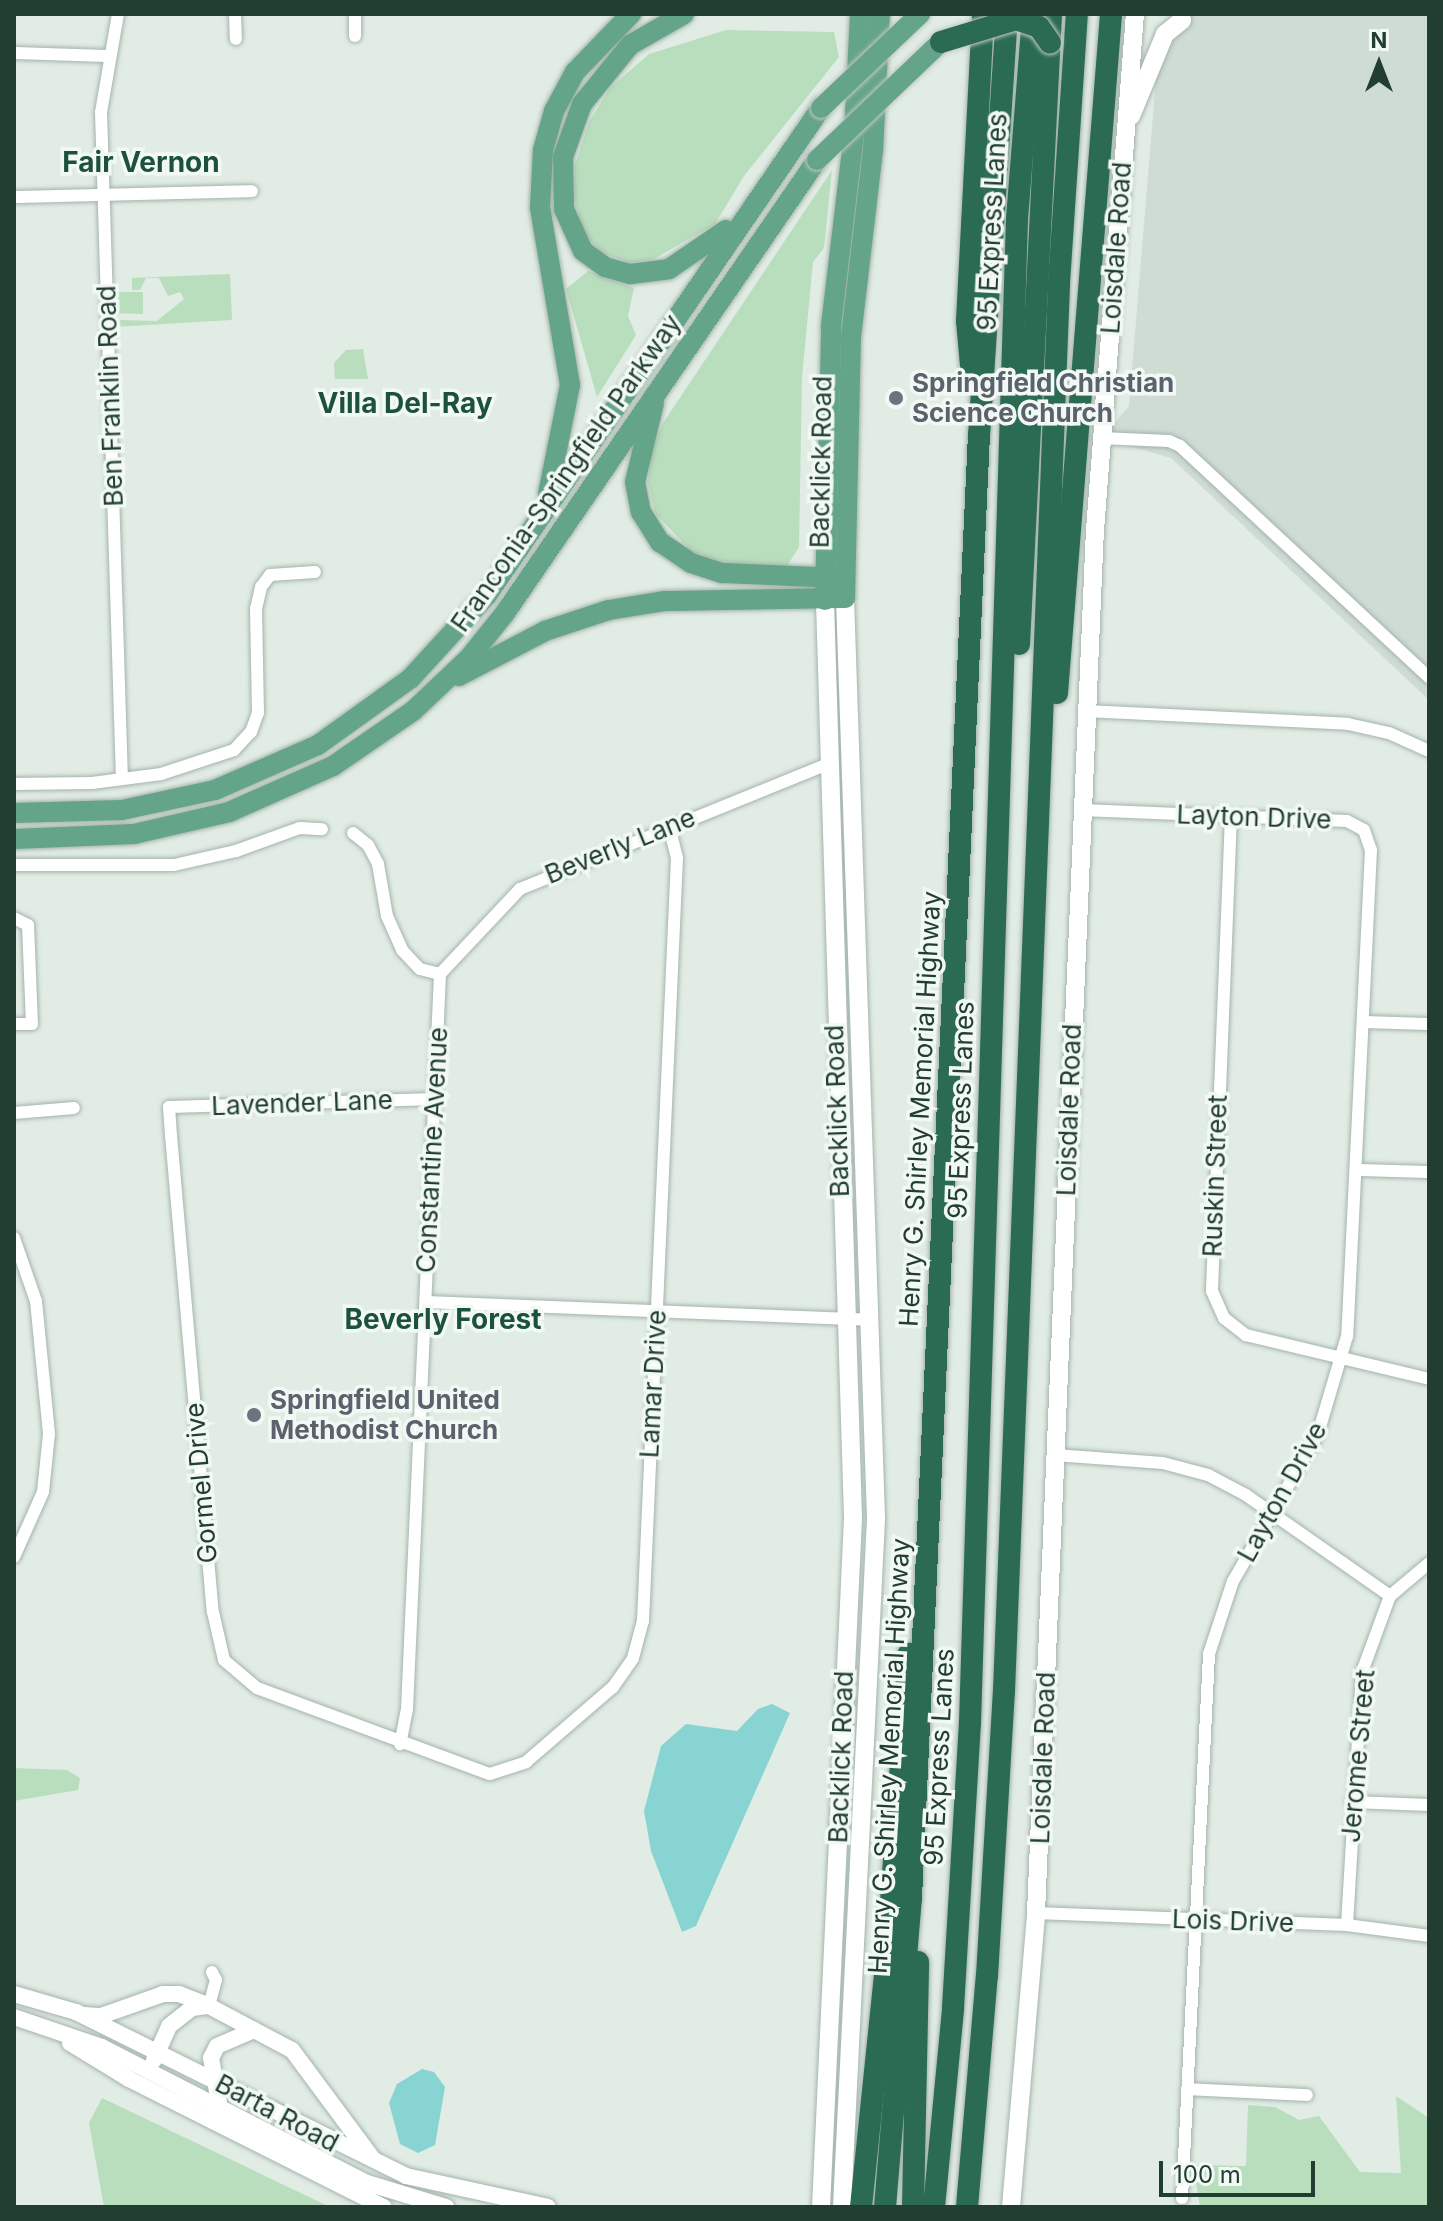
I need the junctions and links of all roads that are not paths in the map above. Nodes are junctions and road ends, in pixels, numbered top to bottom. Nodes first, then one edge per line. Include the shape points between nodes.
1 (118, 14) edge
2 (235, 14) edge
3 (355, 14) edge
4 (631, 14) edge
5 (684, 14) edge
6 (860, 14) edge
7 (880, 14) edge
8 (920, 14) edge
9 (976, 14) edge
10 (983, 14) edge
11 (1007, 14) edge
12 (1033, 14) edge
13 (1051, 14) edge
14 (1077, 14) edge
15 (1111, 14) edge
16 (1135, 14) edge
17 (1182, 20) dead end
18 (355, 36) dead end
19 (236, 39) dead end
20 (941, 42) junction
21 (1050, 49) junction
22 (14, 53) edge
23 (108, 56) junction
24 (1124, 142) junction
25 (252, 191) dead end
26 (104, 194) junction
27 (14, 197) edge
28 (739, 221) junction
29 (840, 353) junction
30 (660, 384) junction
31 (979, 436) junction
32 (1101, 438) junction
33 (545, 510) junction
34 (315, 572) dead end
35 (835, 588) junction
36 (1429, 677) edge
37 (441, 686) junction
38 (1086, 711) junction
39 (1429, 751) edge
40 (830, 763) junction
41 (122, 779) junction
42 (14, 784) edge
43 (1039, 797) junction
44 (1082, 810) junction
45 (14, 813) edge
46 (1231, 816) junction
47 (669, 826) junction
48 (322, 829) dead end
49 (353, 833) dead end
50 (14, 839) edge
51 (998, 844) junction
52 (14, 865) edge
53 (14, 918) edge
54 (440, 974) junction
55 (1363, 1022) junction
56 (14, 1024) edge
57 (1429, 1024) edge
58 (435, 1099) junction
59 (169, 1107) joint
60 (74, 1108) dead end
61 (14, 1113) edge
62 (1358, 1170) junction
63 (1429, 1172) edge
64 (14, 1238) edge
65 (19, 1265) edge
66 (426, 1302) junction
67 (657, 1312) junction
68 (939, 1319) junction
69 (849, 1320) junction
70 (870, 1320) junction
71 (1342, 1359) junction
72 (1429, 1379) edge
73 (1055, 1455) junction
74 (1273, 1514) junction
75 (14, 1557) edge
76 (1429, 1563) edge
77 (1390, 1596) junction
78 (400, 1744) junction
79 (1352, 1802) junction
80 (1429, 1805) edge
81 (911, 1898) junction
82 (1036, 1913) junction
83 (1194, 1919) junction
84 (1347, 1925) junction
85 (1429, 1936) edge
86 (212, 1972) dead end
87 (14, 1994) edge
88 (209, 2006) junction
89 (83, 2015) junction
90 (14, 2017) edge
91 (49, 2028) junction
92 (254, 2030) junction
93 (157, 2050) junction
94 (156, 2076) junction
95 (211, 2077) junction
96 (1187, 2089) junction
97 (1307, 2095) dead end
98 (220, 2108) junction
99 (377, 2164) junction
100 (341, 2186) junction
101 (387, 2189) junction
102 (1182, 2198) dead end
103 (463, 2200) edge
104 (483, 2202) edge
105 (384, 2207) edge
106 (446, 2207) edge
107 (548, 2207) edge
108 (821, 2207) edge
109 (842, 2207) edge
110 (861, 2207) edge
111 (885, 2207) edge
112 (913, 2207) edge
113 (934, 2207) edge
114 (967, 2207) edge
115 (1011, 2207) edge

1 - 23 street, Ben Franklin Road
2 - 19 street
3 - 18 street
4 - 33 main road via 575,72 554,111 543,150 540,207 570,385
5 - 28 main road via 630,45 582,104 563,157 566,219 578,244 596,262 637,275 678,265
6 - 29 main road, Backlick Road
7 - 29 main road, Backlick Road via 873,151
8 - 28 main road, Franconia-Springfield Parkway, bridge via 821,108
9 - 20 main road, Franconia-Springfield Parkway
10 - 31 highway via 967,321
11 - 31 highway, Henry G. Shirley Memorial Highway
12 - 51 highway, 95 Express Lanes via 1017,219
13 - 21 highway
14 - 43 highway via 1059,283
15 - 43 highway via 1058,687
16 - 24 main road, Loisdale Road
17 - 24 main road via 1165,34
20 - 21 highway, bridge via 1016,19 1039,27
20 - 30 main road, Franconia-Springfield Parkway, bridge via 817,160
21 - 51 highway via 1019,644 1010,770
22 - 23 street
23 - 26 street, Ben Franklin Road via 101,112
24 - 32 main road, Loisdale Road
25 - 26 street
26 - 27 street
26 - 41 street, Ben Franklin Road
28 - 33 main road, Franconia-Springfield Parkway
29 - 35 main road, Backlick Road
30 - 35 main road via 635,482 641,512 654,536 683,559 710,570
30 - 37 main road, Franconia-Springfield Parkway via 505,613
31 - 68 highway, Henry G. Shirley Memorial Highway
32 - 36 street via 1180,446
32 - 38 main road, Loisdale Road
33 - 45 main road, Franconia-Springfield Parkway via 487,595 438,653 335,736 250,778 180,799 103,812
34 - 41 street via 270,575 256,609 258,713 245,741 214,760
35 - 37 main road via 609,610 545,631
35 - 40 main road, Backlick Road
35 - 70 main road, Backlick Road
37 - 50 main road, Franconia-Springfield Parkway via 342,761 247,806 134,834
38 - 39 street via 1348,724 1389,733
38 - 44 main road, Loisdale Road
40 - 47 street, Beverly Lane
40 - 69 main road, Backlick Road
41 - 42 street
43 - 114 highway via 996,1855
44 - 46 street, Layton Drive
44 - 73 main road, Loisdale Road
46 - 55 street, Layton Drive via 1347,821 1367,834 1371,850
46 - 71 street, Ruskin Street via 1212,1291 1224,1318 1246,1335
47 - 54 street, Beverly Lane via 520,889
47 - 67 street, Lamar Drive via 677,858
48 - 52 street via 300,828 236,851 174,865
49 - 54 street via 368,845 378,864 387,916 402,950 420,969
51 - 113 highway, 95 Express Lanes via 970,1737
53 - 56 street via 28,925 32,1024
54 - 58 street, Constantine Avenue
55 - 57 street
55 - 62 street, Layton Drive
58 - 59 street, Lavender Lane
58 - 66 street, Constantine Avenue
59 - 78 street, Gormel Drive via 219,1649 246,1683
60 - 61 street
62 - 63 street
62 - 71 street, Layton Drive via 1351,1304
64 - 65 street
65 - 75 street via 36,1301 48,1463 35,1518
66 - 67 street
66 - 78 street, Constantine Avenue via 407,1709
67 - 69 street
67 - 78 street, Lamar Drive via 643,1621 628,1668 602,1697 508,1771 472,1772
68 - 81 highway, Henry G. Shirley Memorial Highway
68 - 110 highway via 920,1448 889,1929
69 - 70 street
69 - 108 main road, Backlick Road via 852,1584
70 - 109 main road, Backlick Road via 875,1583
71 - 72 street, Ruskin Street
71 - 74 street, Layton Drive via 1318,1434
73 - 74 street via 1185,1468 1230,1486
73 - 82 main road, Loisdale Road
74 - 77 street
74 - 83 street, Layton Drive via 1233,1581 1209,1654
76 - 77 street, Jerome Street
77 - 79 street, Jerome Street via 1362,1672
79 - 80 street
79 - 84 street, Jerome Street
81 - 111 highway, Henry G. Shirley Memorial Highway
81 - 112 highway via 920,1991
82 - 83 street, Lois Drive
82 - 115 main road, Loisdale Road
83 - 84 street, Lois Drive
83 - 96 street, Layton Drive
84 - 85 street, Lois Drive
86 - 88 street via 216,1980
87 - 89 street, Barta Road
88 - 89 street via 179,1994 163,1994 101,2016
88 - 92 street
88 - 93 street via 180,2014
89 - 93 street, Barta Road
90 - 91 street, Barta Road
91 - 94 street, Barta Road
91 - 100 street via 129,2079
92 - 95 street via 217,2046
92 - 99 street via 292,2050
93 - 94 street
93 - 95 street, Barta Road
94 - 98 street, Barta Road
95 - 98 street
95 - 99 street, Barta Road
96 - 97 street
96 - 102 street, Layton Drive
98 - 101 street, Barta Road
99 - 103 street, Barta Road
100 - 101 street
100 - 105 street
101 - 106 street, Barta Road
103 - 104 street, Barta Road
104 - 107 street, Barta Road

